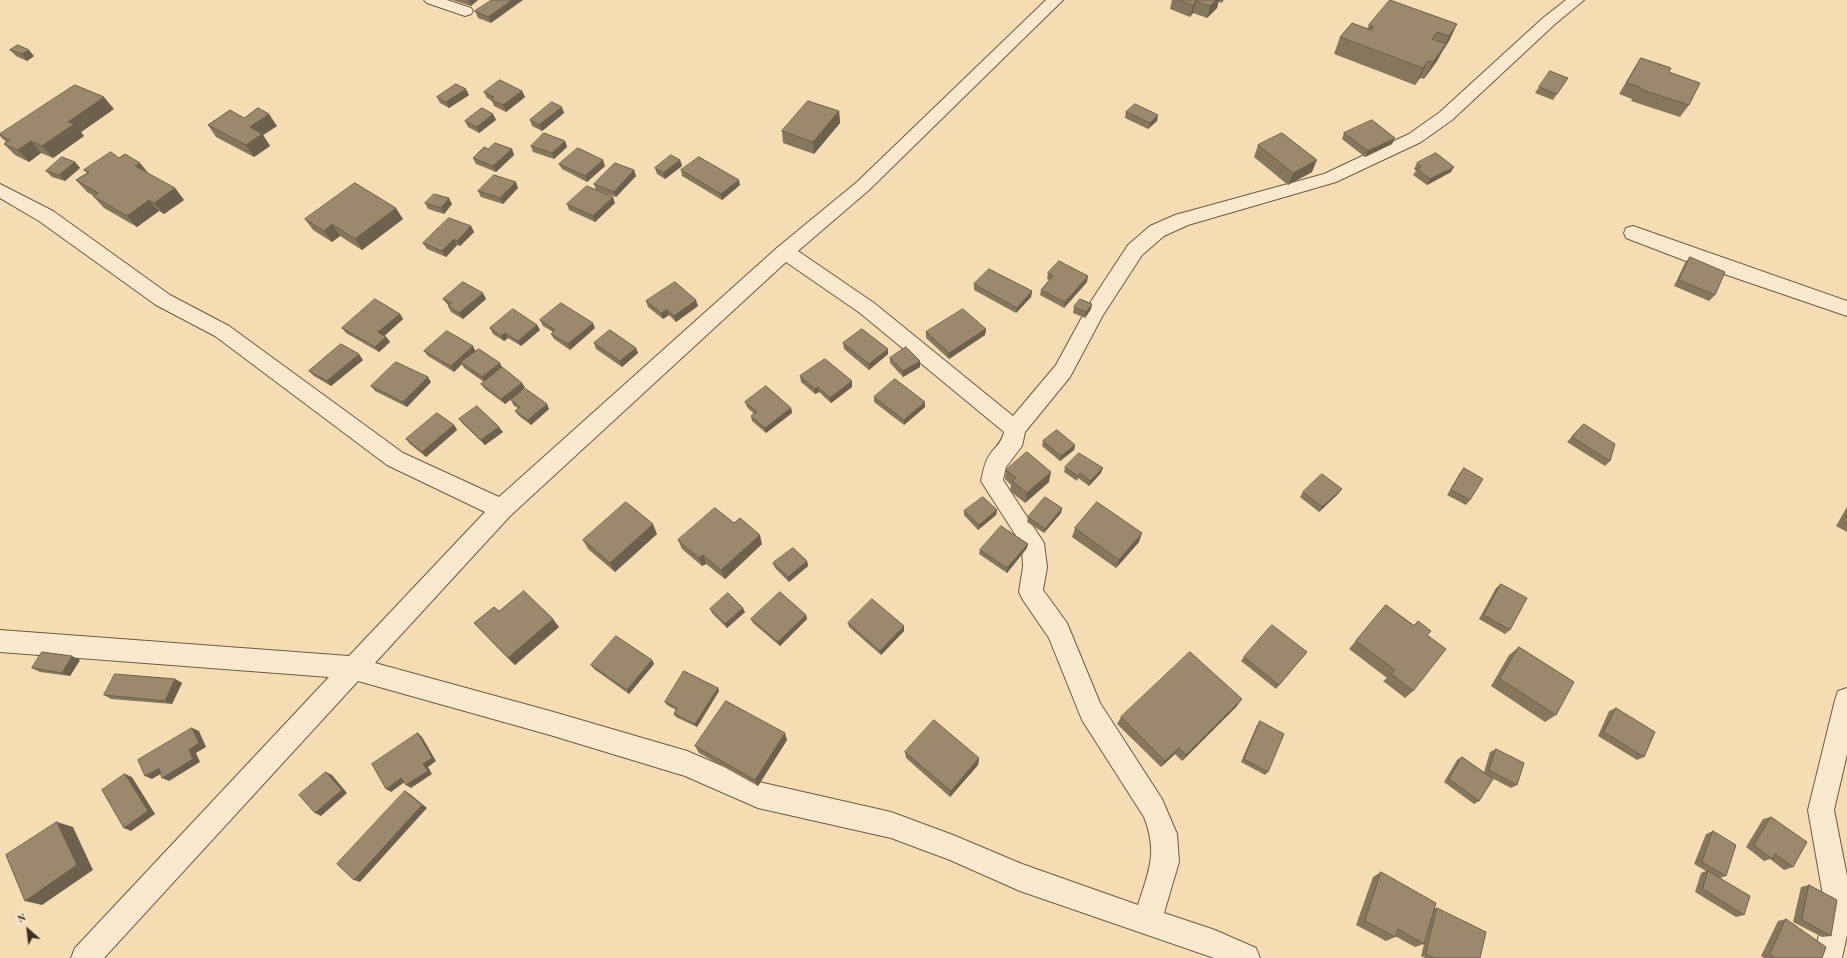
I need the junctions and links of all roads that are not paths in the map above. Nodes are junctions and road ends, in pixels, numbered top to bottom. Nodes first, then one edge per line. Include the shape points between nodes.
1 (432, 0) edge
2 (1055, 0) edge
3 (1576, 0) edge
4 (465, 11) dead end
5 (0, 190) edge
6 (1633, 233) dead end
7 (785, 252) junction
8 (1847, 309) edge
9 (1015, 429) junction
10 (502, 508) junction
11 (0, 641) edge
12 (353, 668) junction
13 (1847, 700) edge
14 (1147, 922) junction
15 (84, 958) edge
16 (1246, 958) edge
17 (1828, 958) edge

1 - 4 street
2 - 7 street via 863,186
3 - 9 street via 1549,21 1446,116 1415,138 1330,178 1182,220 1157,231 1135,250 1095,311 1063,370
5 - 10 street via 46,216 163,300 222,331 395,459
6 - 8 street
7 - 9 street via 867,308
7 - 10 street
9 - 14 street via 1011,446 996,463 992,481 1033,543 1036,567 1031,592 1058,631 1092,711 1153,808 1164,834 1166,862
10 - 12 street
11 - 12 street
12 - 14 street via 687,764 758,795 891,825 954,848 1020,877
12 - 15 street
13 - 17 street via 1821,810 1839,907
14 - 16 street via 1215,944

